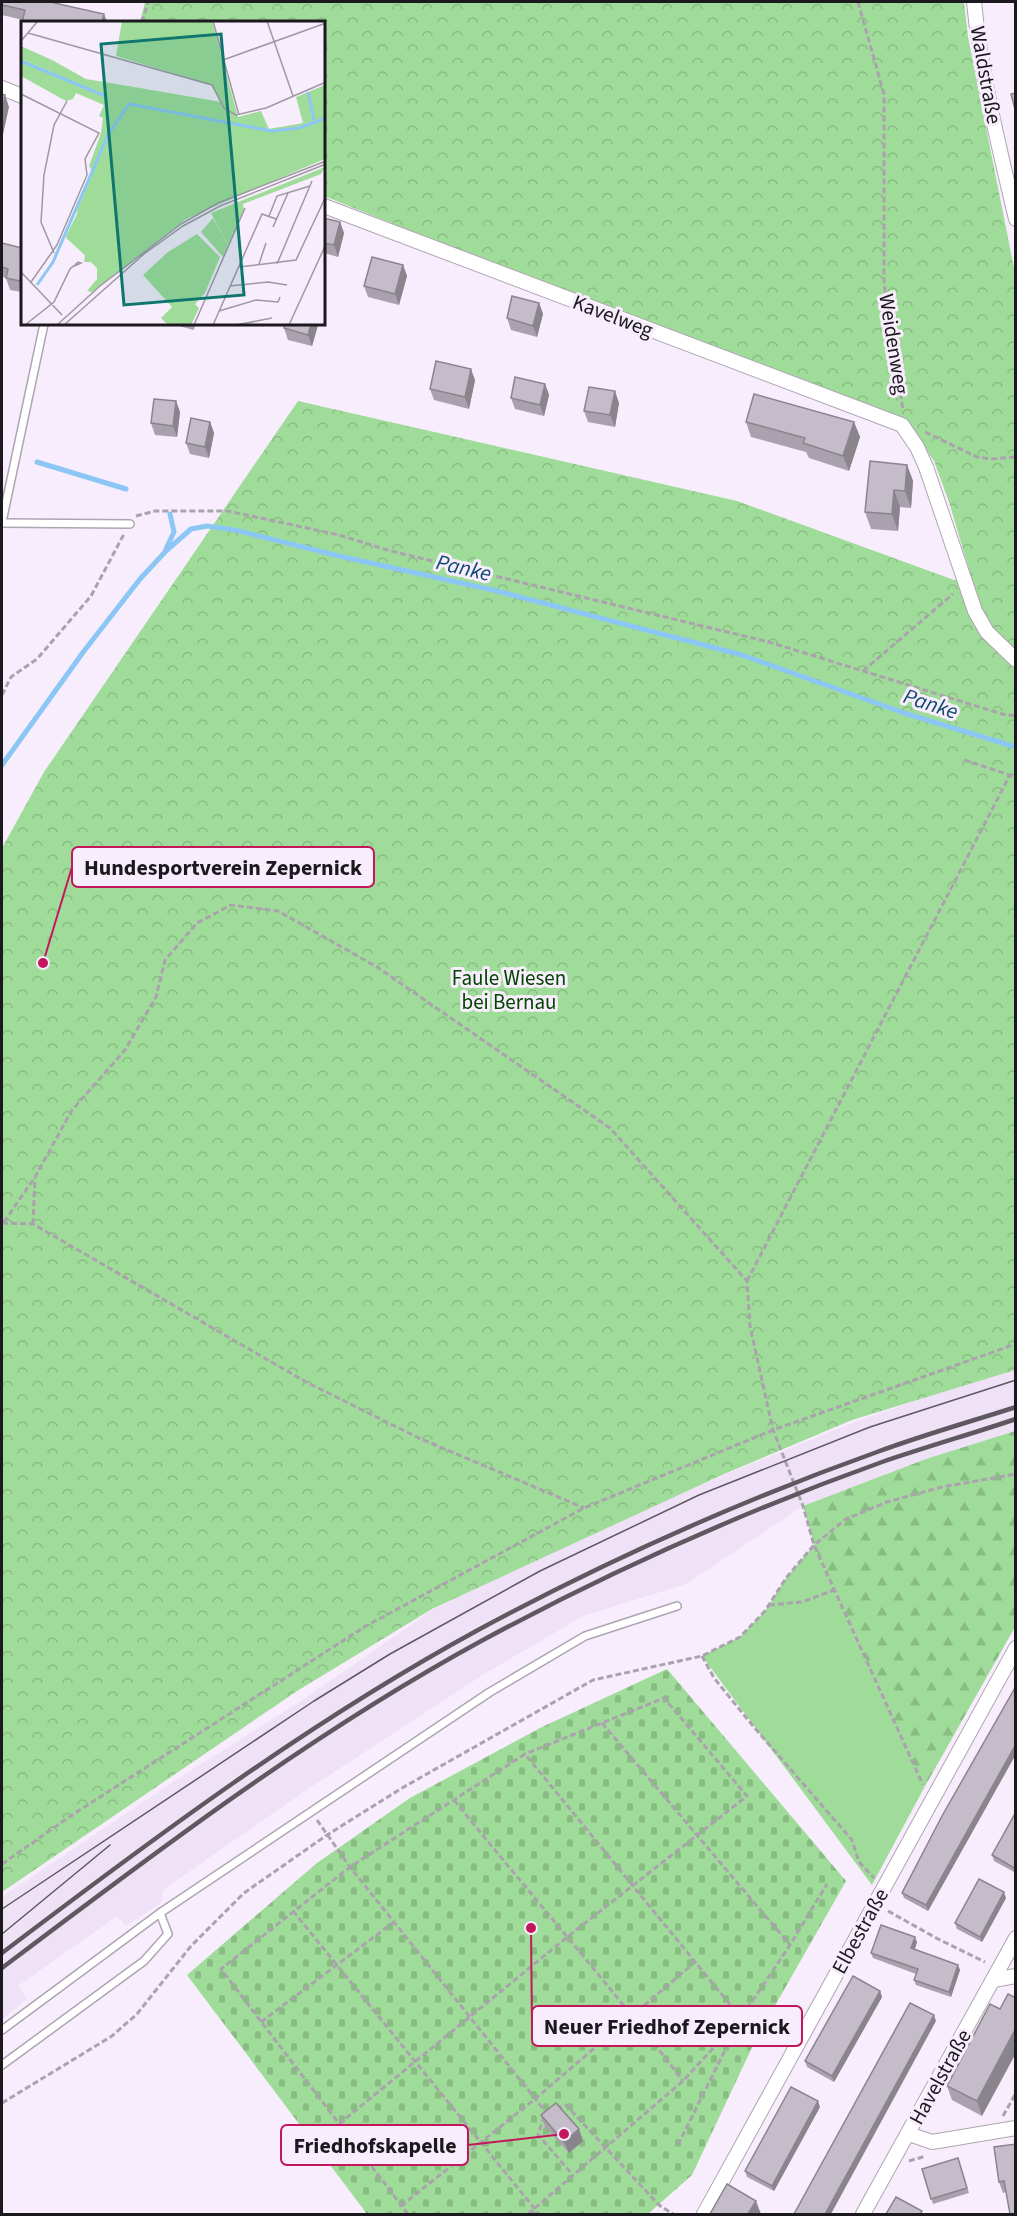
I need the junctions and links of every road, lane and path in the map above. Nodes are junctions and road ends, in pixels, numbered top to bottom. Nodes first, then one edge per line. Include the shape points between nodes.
1 (148, 2) edge
2 (858, 2) edge
3 (974, 2) edge
4 (142, 21) edge
5 (2, 88) edge
6 (21, 96) edge
7 (326, 207) edge
8 (1016, 219) edge
9 (44, 326) edge
10 (903, 425) junction
11 (1016, 457) edge
12 (2, 523) edge
13 (130, 524) junction
14 (966, 583) junction
15 (1016, 660) edge
16 (863, 671) junction
17 (2, 695) edge
18 (1016, 716) edge
19 (964, 760) dead end
20 (1010, 775) junction
21 (1016, 777) edge
22 (35, 1177) junction
23 (3, 1222) edge
24 (33, 1224) junction
25 (747, 1281) junction
26 (1016, 1344) edge
27 (773, 1430) junction
28 (1016, 1474) edge
29 (584, 1508) junction
30 (814, 1545) junction
31 (834, 1590) junction
32 (769, 1605) junction
33 (677, 1606) dead end
34 (1016, 1648) edge
35 (702, 1656) junction
36 (602, 1723) junction
37 (525, 1754) junction
38 (454, 1800) junction
39 (931, 1803) junction
40 (311, 1812) junction
41 (327, 1835) junction
42 (697, 1837) junction
43 (2, 1864) edge
44 (350, 1867) junction
45 (633, 1884) junction
46 (826, 1884) dead end
47 (883, 1888) junction
48 (876, 1904) junction
49 (293, 1911) junction
50 (160, 1913) junction
51 (394, 1922) junction
52 (566, 1938) junction
53 (1016, 1938) edge
54 (790, 1946) junction
55 (695, 1962) junction
56 (337, 1965) junction
57 (996, 1974) junction
58 (1016, 1976) edge
59 (633, 2016) junction
60 (468, 2017) junction
61 (741, 2018) junction
62 (261, 2022) junction
63 (2, 2030) edge
64 (414, 2061) junction
65 (2, 2065) edge
66 (683, 2082) junction
67 (1016, 2093) edge
68 (535, 2099) junction
69 (2, 2103) edge
70 (545, 2111) junction
71 (339, 2124) junction
72 (1016, 2128) edge
73 (996, 2131) junction
74 (909, 2134) junction
75 (481, 2144) junction
76 (678, 2145) dead end
77 (605, 2148) junction
78 (573, 2175) junction
79 (401, 2206) junction
80 (534, 2209) junction
81 (408, 2214) edge
82 (528, 2214) edge
83 (539, 2214) edge
84 (673, 2214) edge
85 (704, 2214) edge
86 (863, 2214) edge

1 - 4 path
2 - 10 path, Weidenweg via 884,94 884,280
3 - 8 street, Waldstraße via 994,128
5 - 6 street
7 - 10 street, Kavelweg
9 - 12 lane
10 - 11 path via 977,457
10 - 14 street, Weidenweg via 926,467
12 - 13 lane
13 - 16 path via 137,515 155,511 228,511 769,642
13 - 17 path via 91,596 37,659 11,677
14 - 15 street, Weidenweg via 987,632
14 - 16 path
16 - 18 path
19 - 20 path
20 - 21 path
20 - 25 path
22 - 23 path
22 - 24 path
22 - 25 path via 72,1110 125,1050 156,997 165,960 197,922 231,905 278,911 377,967 610,1128
23 - 24 path
24 - 29 path via 306,1382 419,1438
25 - 27 path via 750,1326
26 - 27 path
27 - 29 path
27 - 30 path
28 - 30 path via 942,1486 887,1502 846,1519
29 - 43 path via 366,1626
30 - 31 path
30 - 32 path
31 - 32 path via 802,1602
31 - 39 path
32 - 35 path via 740,1637
33 - 40 lane via 585,1636 490,1692
34 - 39 street, Elbestraße
35 - 41 path via 593,1680
35 - 47 path via 714,1678 753,1726 847,1833 859,1862
36 - 37 path
36 - 42 path
36 - 42 path via 664,1698 747,1796
37 - 38 path
37 - 45 path
38 - 44 path
38 - 52 path
39 - 47 street, Elbestraße
40 - 41 path
40 - 50 lane
41 - 44 path
41 - 69 path via 244,1893 190,1946 137,2014 111,2036
42 - 45 path
42 - 54 path
44 - 49 path
44 - 51 path
45 - 52 path
45 - 55 path
46 - 54 path
47 - 48 street, Elbestraße
48 - 57 path
48 - 85 street, Elbestraße
49 - 56 path
49 - 62 path via 221,1969
50 - 63 lane
50 - 65 lane via 168,1934 144,1961
51 - 56 path
51 - 60 path
52 - 59 path
52 - 60 path
53 - 57 street, Havelstraße
54 - 61 path
55 - 59 path
55 - 61 path
56 - 62 path
56 - 64 path
57 - 58 street
57 - 74 street, Havelstraße
59 - 66 path
59 - 68 path
60 - 64 path
60 - 68 path
61 - 66 path
61 - 76 path
62 - 71 path
64 - 71 path
64 - 75 path
66 - 77 path
67 - 73 path
68 - 70 path
68 - 75 path
70 - 77 path via 566,2105
70 - 78 path via 538,2135
71 - 79 path
72 - 73 street
73 - 74 street via 932,2142
74 - 86 street, Havelstraße
75 - 79 path
75 - 80 path
77 - 78 path
77 - 84 path via 659,2205
78 - 80 path
79 - 81 path
80 - 82 path
80 - 83 path

